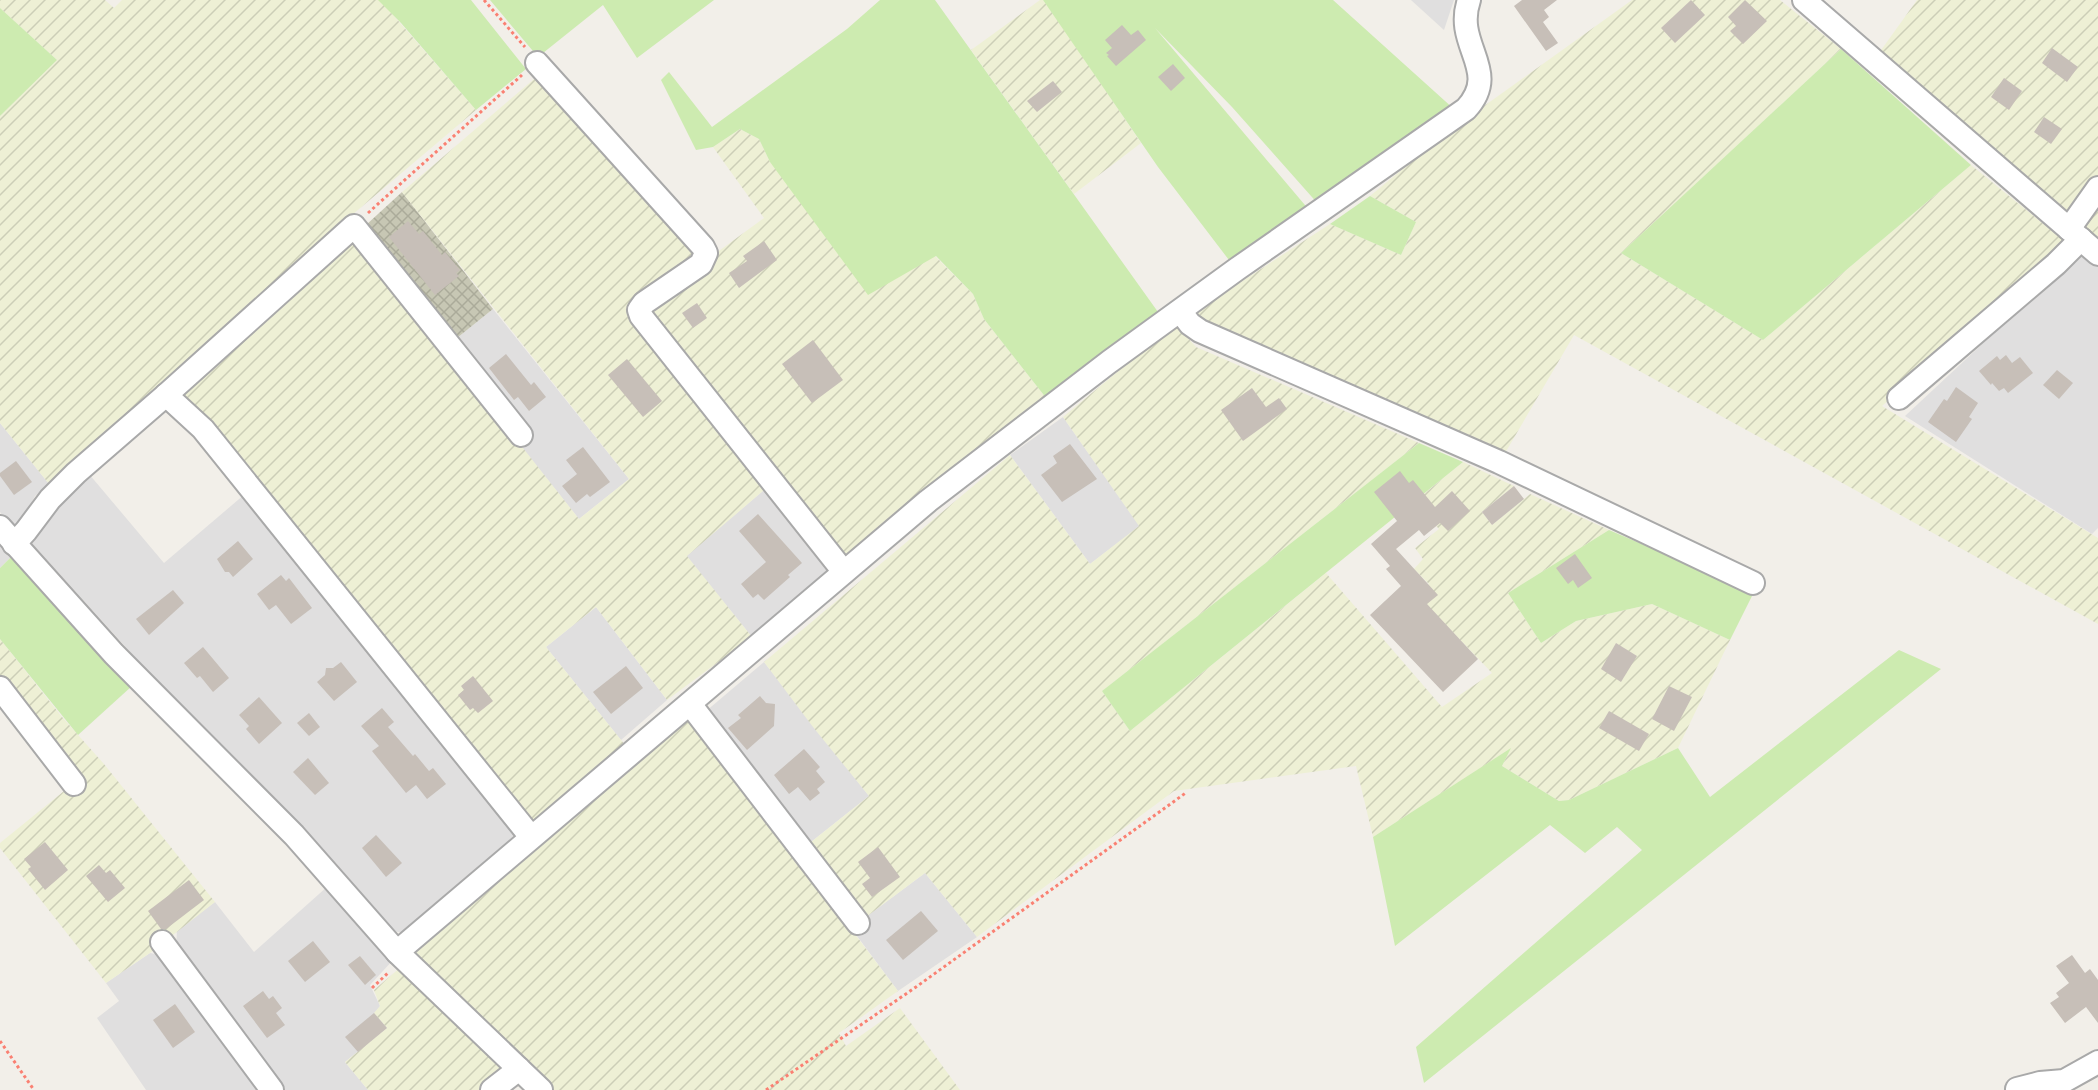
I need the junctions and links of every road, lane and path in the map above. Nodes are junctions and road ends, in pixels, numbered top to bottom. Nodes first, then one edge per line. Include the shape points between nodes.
1 (484, 0) edge
2 (1469, 0) edge
3 (1804, 0) edge
4 (537, 63) junction
5 (2098, 188) edge
6 (354, 226) junction
7 (2075, 234) junction
8 (2098, 254) edge
9 (1180, 311) junction
10 (166, 395) junction
11 (1899, 398) dead end
12 (521, 435) dead end
13 (7, 536) edge
14 (844, 572) junction
15 (1753, 583) dead end
16 (0, 688) edge
17 (690, 704) junction
18 (74, 784) dead end
19 (1187, 792) dead end
20 (531, 837) junction
21 (858, 923) dead end
22 (162, 942) dead end
23 (400, 955) junction
24 (372, 987) dead end
25 (0, 1041) edge
26 (2098, 1062) edge
27 (519, 1069) junction
28 (2017, 1089) edge
29 (34, 1090) edge
30 (272, 1090) edge
31 (492, 1090) edge
32 (541, 1090) edge
33 (766, 1090) edge

1 - 4 path
2 - 9 street via 1466,31 1481,83 1466,109
3 - 7 street
4 - 6 path
4 - 14 street via 703,247 706,253 701,264 644,303 639,310 641,316
5 - 7 street
6 - 10 street
6 - 12 street
7 - 8 street
7 - 11 street via 2056,264
9 - 14 street via 966,470
9 - 15 street via 1200,331 1499,462
10 - 13 street via 76,473 26,531
10 - 20 street via 203,429
13 - 23 street via 121,662 279,819
14 - 17 street
16 - 18 street
17 - 20 street
17 - 21 street
19 - 33 path
20 - 23 street
22 - 30 street
23 - 24 path
23 - 27 street
25 - 29 path
26 - 28 street via 2064,1081
27 - 31 street
27 - 32 street

